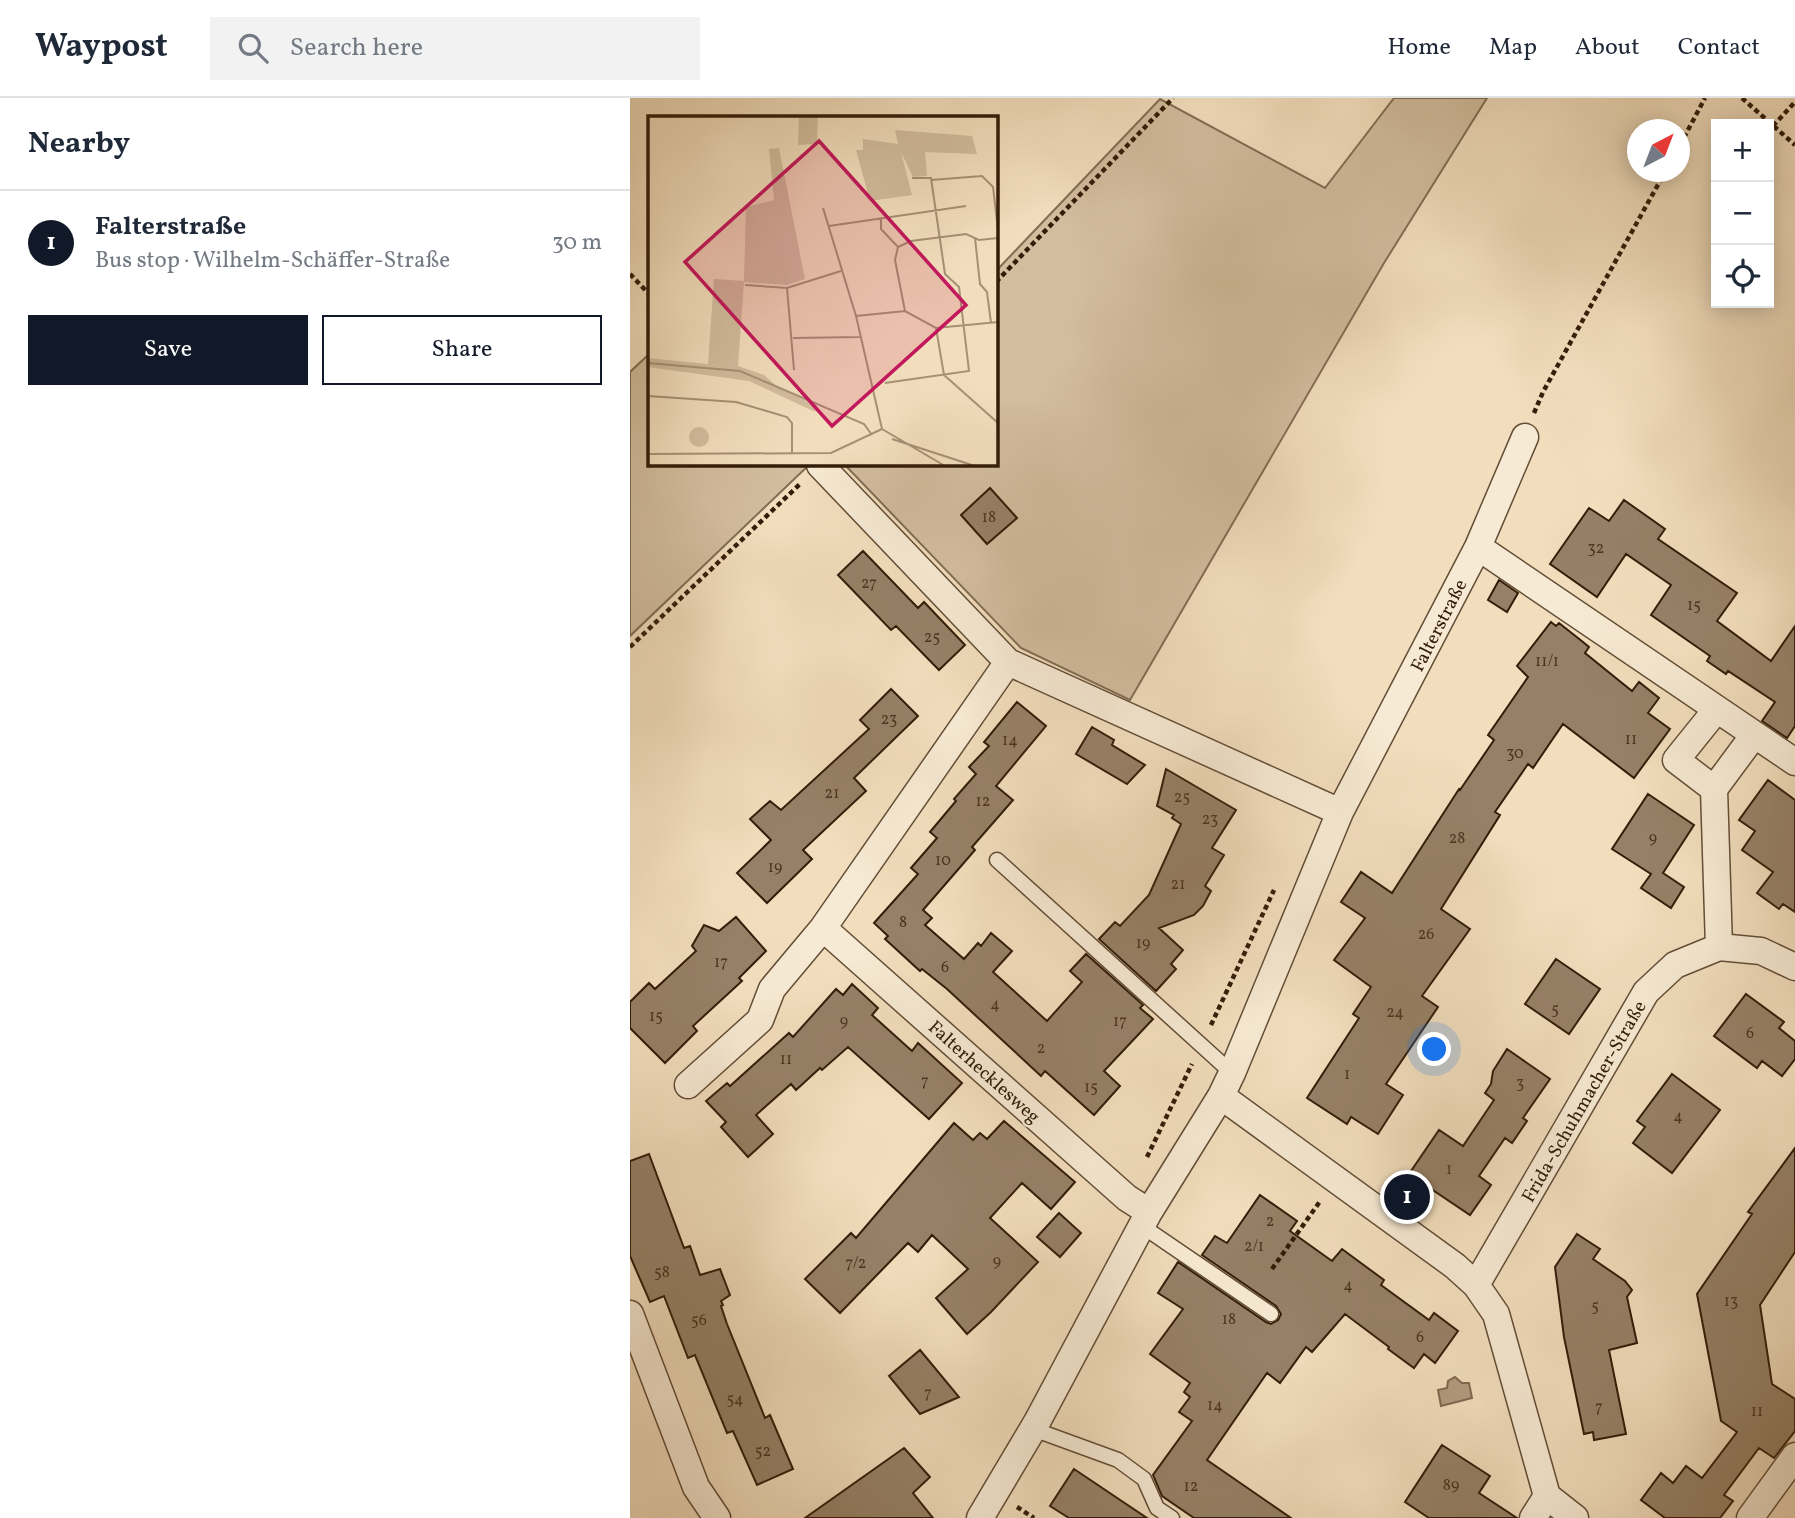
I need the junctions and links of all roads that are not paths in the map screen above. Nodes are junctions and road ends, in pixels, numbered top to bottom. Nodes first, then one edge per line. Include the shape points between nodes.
1 (1525, 436) road end
2 (821, 466) edge
3 (1478, 547) junction
4 (1008, 662) junction
5 (1717, 709) junction
6 (1754, 735) junction
7 (1795, 762) edge
8 (1714, 789) junction
9 (1340, 813) junction
10 (997, 860) dead end
11 (823, 928) junction
12 (1719, 947) junction
13 (1795, 967) edge
14 (688, 1084) dead end
15 (1226, 1084) junction
16 (1139, 1212) junction
17 (1476, 1284) junction
18 (630, 1314) edge
19 (1270, 1314) dead end
20 (1033, 1429) junction
21 (1795, 1457) edge
22 (1540, 1507) edge
23 (717, 1518) edge
24 (981, 1518) edge
25 (1172, 1518) edge
26 (1575, 1518) edge
27 (1750, 1518) edge

1 - 3 street, Falterstraße
2 - 4 street
3 - 5 street
3 - 9 street, Falterstraße
4 - 9 street
4 - 11 street
5 - 6 street
5 - 8 street via 1676,760
6 - 7 street
6 - 8 street
8 - 12 street
9 - 15 street, Falterstraße
10 - 15 lane via 1201,1046
11 - 14 street via 772,989 761,1020
11 - 16 street, Falterhecklesweg
12 - 13 street, Frida-Schuhmacher-Straße via 1761,951
12 - 17 street, Frida-Schuhmacher-Straße via 1675,965 1646,992
15 - 16 street, Falterstraße
15 - 17 street via 1335,1179
16 - 19 lane
16 - 20 street, Falterstraße
17 - 22 street via 1496,1314
18 - 23 street via 696,1487
20 - 24 street, Falterstraße
20 - 25 lane via 1118,1460 1143,1479 1157,1508
21 - 27 street
22 - 26 street

